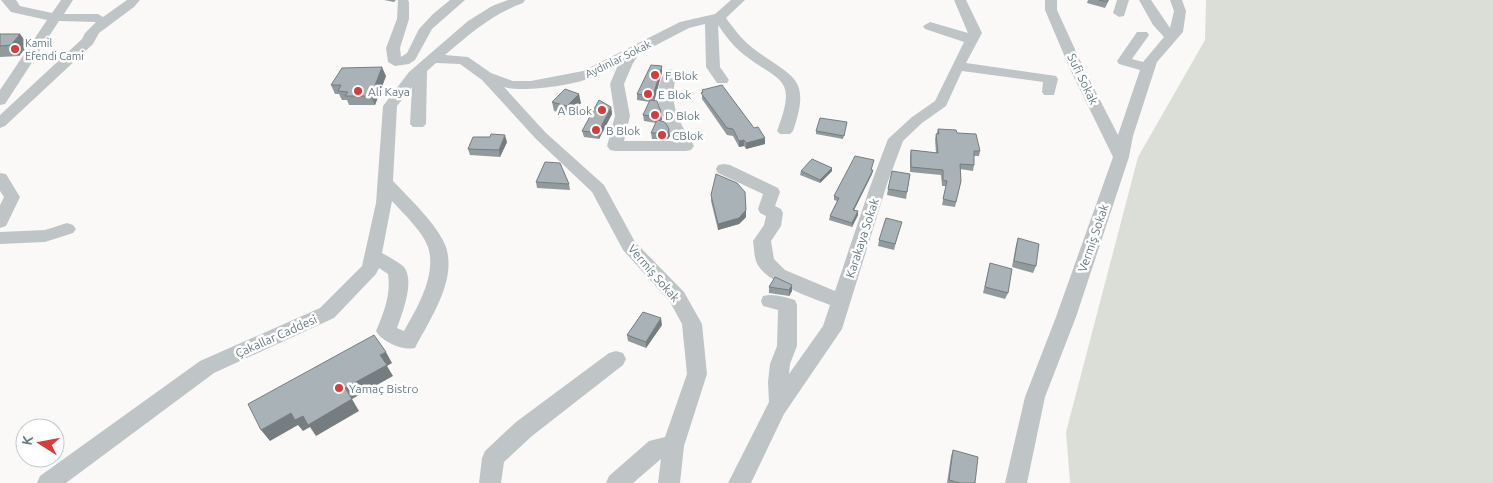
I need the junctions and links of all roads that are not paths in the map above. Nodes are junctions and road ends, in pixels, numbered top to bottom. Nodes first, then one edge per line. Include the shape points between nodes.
1 (7, 0) edge
2 (67, 0) edge
3 (134, 0) edge
4 (459, 0) edge
5 (492, 0) edge
6 (519, 0) edge
7 (739, 0) edge
8 (960, 0) edge
9 (1051, 0) edge
10 (1123, 0) edge
11 (1146, 0) edge
12 (1176, 0) edge
13 (403, 2) dead end
14 (1119, 13) dead end
15 (98, 18) dead end
16 (715, 18) junction
17 (53, 19) junction
18 (476, 22) junction
19 (930, 26) dead end
20 (1142, 35) dead end
21 (1171, 37) junction
22 (972, 40) junction
23 (635, 51) junction
24 (434, 59) junction
25 (958, 66) junction
26 (1148, 68) junction
27 (420, 71) junction
28 (671, 73) dead end
29 (0, 76) edge
30 (487, 77) junction
31 (16, 78) junction
32 (722, 80) dead end
33 (1049, 92) dead end
34 (0, 101) edge
35 (0, 123) edge
36 (418, 124) dead end
37 (785, 131) dead end
38 (1121, 157) junction
39 (724, 169) dead end
40 (0, 178) edge
41 (385, 182) junction
42 (0, 222) edge
43 (67, 229) dead end
44 (0, 238) edge
45 (373, 256) junction
46 (770, 301) dead end
47 (841, 302) junction
48 (616, 359) dead end
49 (780, 405) junction
50 (672, 446) junction
51 (48, 483) edge
52 (490, 483) edge
53 (617, 483) edge
54 (669, 483) edge
55 (739, 483) edge
56 (1016, 483) edge

1 - 17 street via 15,10
2 - 17 street
3 - 35 street via 96,29 88,41
4 - 13 street via 428,27 412,56 395,62 393,48 403,19
5 - 18 street via 470,16
6 - 18 street, Çakallar Caddesi
7 - 16 street, Aydınlar Sokak
8 - 22 street via 975,33
9 - 38 street, Sufi Sokak via 1051,10 1058,27
10 - 14 street
11 - 21 street
12 - 21 street, Vermiş Sokak via 1180,11 1176,32
15 - 17 street
16 - 23 street, Aydınlar Sokak via 685,25
16 - 32 street via 713,67
16 - 37 street via 749,52 787,77 794,108
17 - 31 street
18 - 24 street, Çakallar Caddesi
19 - 22 street
20 - 26 street via 1124,61
21 - 26 street, Vermiş Sokak via 1150,61
22 - 25 street, Karakaya Sokak
23 - 28 street via 622,68 618,80 617,94 622,110 615,146 686,146 666,103 664,90
23 - 30 street, Aydınlar Sokak via 587,75 531,85 512,85
24 - 27 street, Çakallar Caddesi
24 - 30 street, Vermiş Sokak via 463,60
25 - 33 street via 1051,79
25 - 47 street, Karakaya Sokak via 941,103 896,140
26 - 38 street, Vermiş Sokak
27 - 36 street
27 - 41 street, Çakallar Caddesi via 390,106
29 - 31 street
30 - 50 street, Vermiş Sokak via 541,136 598,189 629,246 677,297 692,324 697,374
31 - 34 street
38 - 56 street, Vermiş Sokak via 1035,397
39 - 47 street via 772,192 766,209 776,213 762,241 765,260 779,274
40 - 42 street via 12,197
41 - 45 street, Çakallar Caddesi via 384,204
41 - 45 street via 437,247 439,266 430,301 408,342 386,332 400,287 396,271
43 - 44 street via 45,236
45 - 51 street, Çakallar Caddesi via 370,269 327,313 206,367
46 - 49 street via 788,305 787,346 778,382
47 - 49 street, Karakaya Sokak via 832,329
48 - 52 street via 524,429 493,458
49 - 55 street, Karakaya Sokak
50 - 53 street via 657,448
50 - 54 street, Vermiş Sokak

